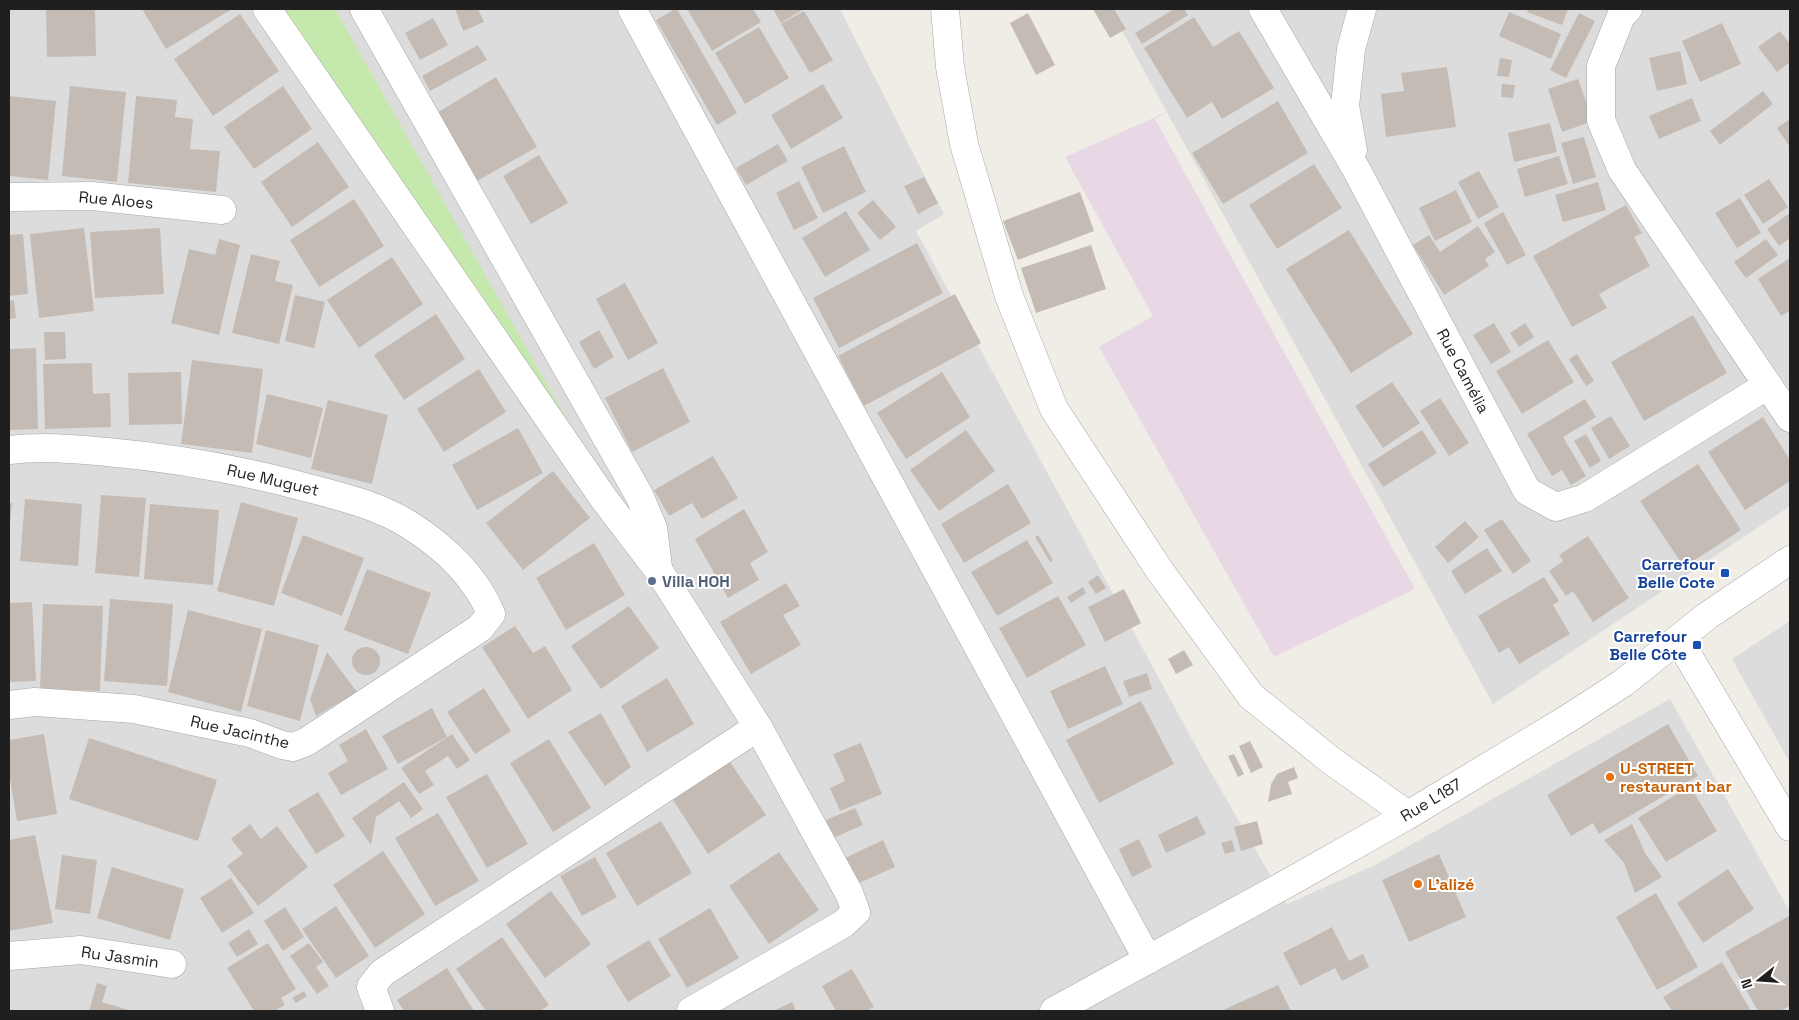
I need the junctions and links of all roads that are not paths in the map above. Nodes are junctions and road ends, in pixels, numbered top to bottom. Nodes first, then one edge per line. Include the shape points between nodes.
1 (267, 9) edge
2 (364, 9) edge
3 (632, 9) edge
4 (946, 9) edge
5 (1263, 9) edge
6 (1362, 9) edge
7 (1628, 9) edge
8 (1356, 169) junction
9 (9, 197) edge
10 (222, 210) dead end
11 (1768, 385) junction
12 (1790, 418) edge
13 (9, 450) edge
14 (1790, 560) edge
15 (659, 571) junction
16 (491, 614) joint
17 (1678, 639) junction
18 (9, 705) edge
19 (758, 727) junction
20 (1408, 815) junction
21 (1790, 828) edge
22 (9, 956) edge
23 (1148, 960) junction
24 (172, 964) dead end
25 (1067, 1008) edge
26 (380, 1011) edge
27 (691, 1011) edge

1 - 15 street via 604,498
2 - 15 street via 639,495 653,528
3 - 23 street
4 - 20 street via 950,67 964,144 1009,296 1054,409 1160,571 1251,696 1329,759
5 - 8 street, Rue Camélia
6 - 8 street via 1351,49 1345,106
7 - 11 street via 1621,16 1601,66 1601,120 1622,170
8 - 11 street, Rue Camélia via 1526,491 1556,508 1585,498
9 - 10 street, Rue Aloes via 92,196
11 - 12 street
13 - 16 street, Rue Muguet via 40,446 154,456 252,473 358,502 410,525 450,556 484,595
14 - 17 street, Rue L187
15 - 19 street
16 - 18 street, Rue Jacinthe via 480,628 306,742 293,747 250,733 134,709 35,702
17 - 20 street, Rue L187 via 1623,683
17 - 21 street
19 - 26 street via 382,973 372,987
19 - 27 street via 849,893 856,912 843,924
20 - 23 street, Rue L187
22 - 24 street, Ru Jasmin via 81,950
23 - 25 street, Rue L187

